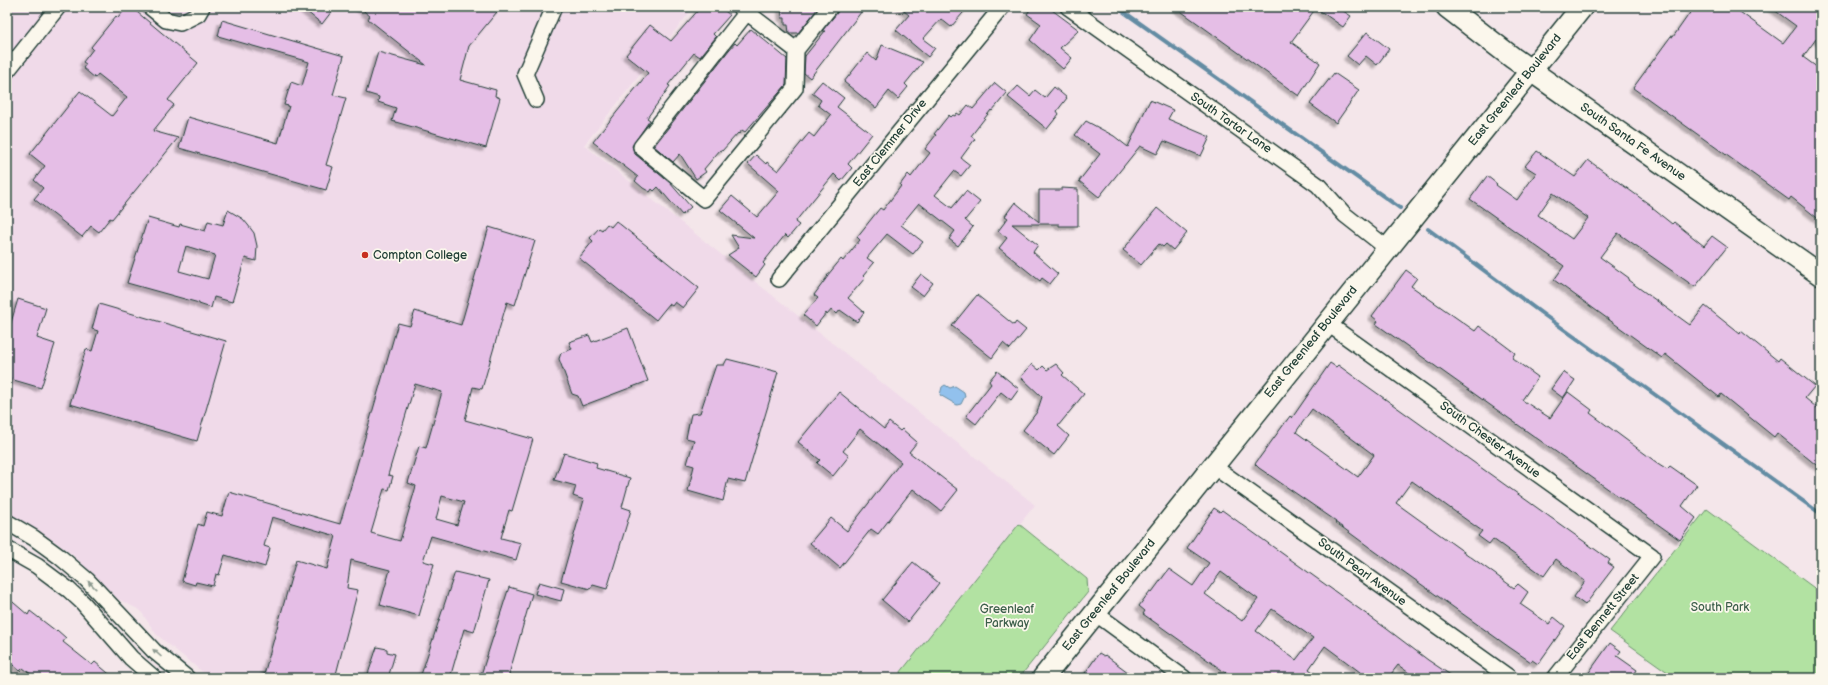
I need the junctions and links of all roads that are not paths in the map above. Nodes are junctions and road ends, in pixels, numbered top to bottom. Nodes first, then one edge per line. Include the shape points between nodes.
1 (58, 7) edge
2 (150, 7) edge
3 (202, 7) edge
4 (554, 7) edge
5 (830, 7) edge
6 (1002, 7) edge
7 (1068, 7) edge
8 (1447, 7) edge
9 (1582, 7) edge
10 (744, 10) edge
11 (796, 50) junction
12 (1530, 70) junction
13 (7, 71) edge
14 (536, 100) dead end
15 (1387, 248) junction
16 (1821, 275) edge
17 (779, 279) dead end
18 (1327, 323) junction
19 (1213, 466) junction
20 (7, 522) edge
21 (7, 549) edge
22 (1652, 556) joint
23 (1095, 613) junction
24 (154, 678) edge
25 (187, 678) edge
26 (1043, 678) edge
27 (1184, 678) edge
28 (1510, 678) edge
29 (1554, 678) edge

1 - 13 street
2 - 3 street via 166,20 180,23 198,14
4 - 14 street via 525,74
5 - 11 street
6 - 17 street, East Clemmer Drive
7 - 15 street, South Tartar Lane via 1318,185 1345,215
8 - 12 street, South Santa Fe Avenue
9 - 12 street, East Greenleaf Boulevard
10 - 11 street
10 - 11 street via 641,147 704,199 795,88
12 - 15 street, East Greenleaf Boulevard
12 - 16 street, South Santa Fe Avenue
15 - 18 street, East Greenleaf Boulevard
18 - 19 street, East Greenleaf Boulevard
18 - 22 street, South Chester Avenue
19 - 23 street, East Greenleaf Boulevard
19 - 28 street, South Pearl Avenue
25 -> 20 street via 154,651 87,580 44,545
21 - 24 street via 37,566 69,590 131,658
22 - 29 street, East Bennett Street
23 - 26 street, East Greenleaf Boulevard
23 - 27 street

